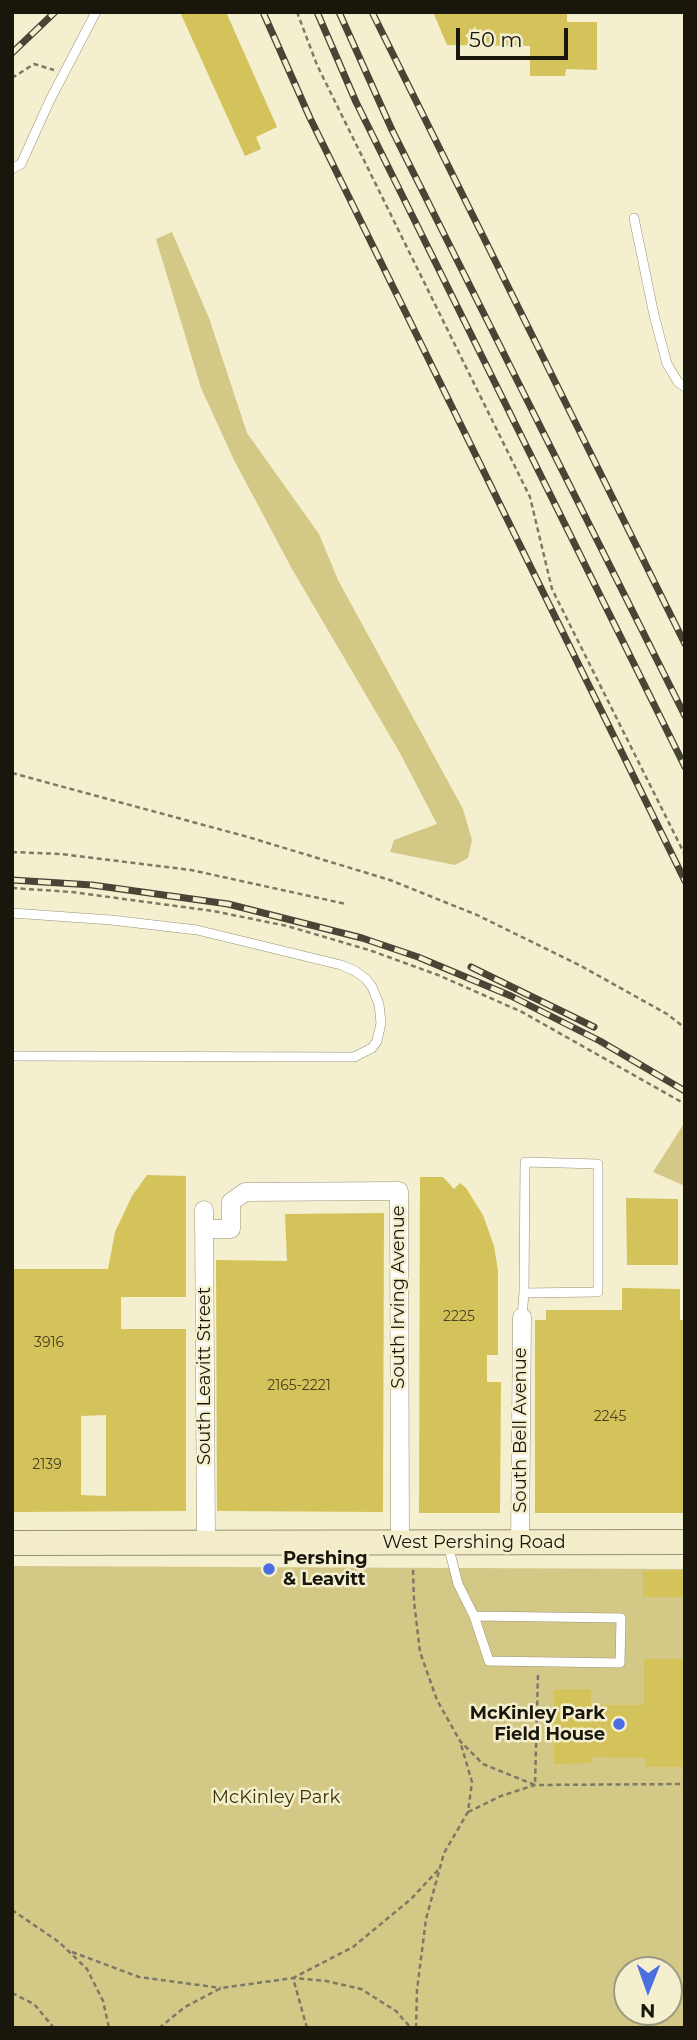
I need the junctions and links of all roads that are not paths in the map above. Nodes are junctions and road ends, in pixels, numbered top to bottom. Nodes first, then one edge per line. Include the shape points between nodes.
1 (96, 12) edge
2 (12, 169) edge
3 (634, 218) dead end
4 (685, 387) edge
5 (12, 913) edge
6 (12, 1056) edge
7 (204, 1210) dead end
8 (204, 1228) junction
9 (524, 1293) junction
10 (522, 1317) joint
11 (400, 1542) junction
12 (685, 1542) edge
13 (12, 1543) edge
14 (206, 1543) junction
15 (447, 1543) junction
16 (520, 1543) junction
17 (474, 1616) junction

1 - 2 lane via 20,164
3 - 4 lane via 667,364
5 - 6 lane via 197,930 341,965 372,987 381,1023 372,1048 354,1057
7 - 8 street, South Leavitt Street
8 - 11 street, South Irving Avenue via 231,1228 231,1202 245,1192 399,1191
8 - 14 street, South Leavitt Street
9 - 9 lane via 598,1292 598,1164 525,1162
9 - 10 lane
10 - 16 street, South Bell Avenue
11 - 14 main road, West Pershing Road
11 - 15 main road, West Pershing Road
12 - 16 main road, West Pershing Road
13 - 14 main road, West Pershing Road
15 - 16 main road, West Pershing Road
15 - 17 lane via 458,1584
17 - 17 lane via 489,1661 620,1663 621,1618

